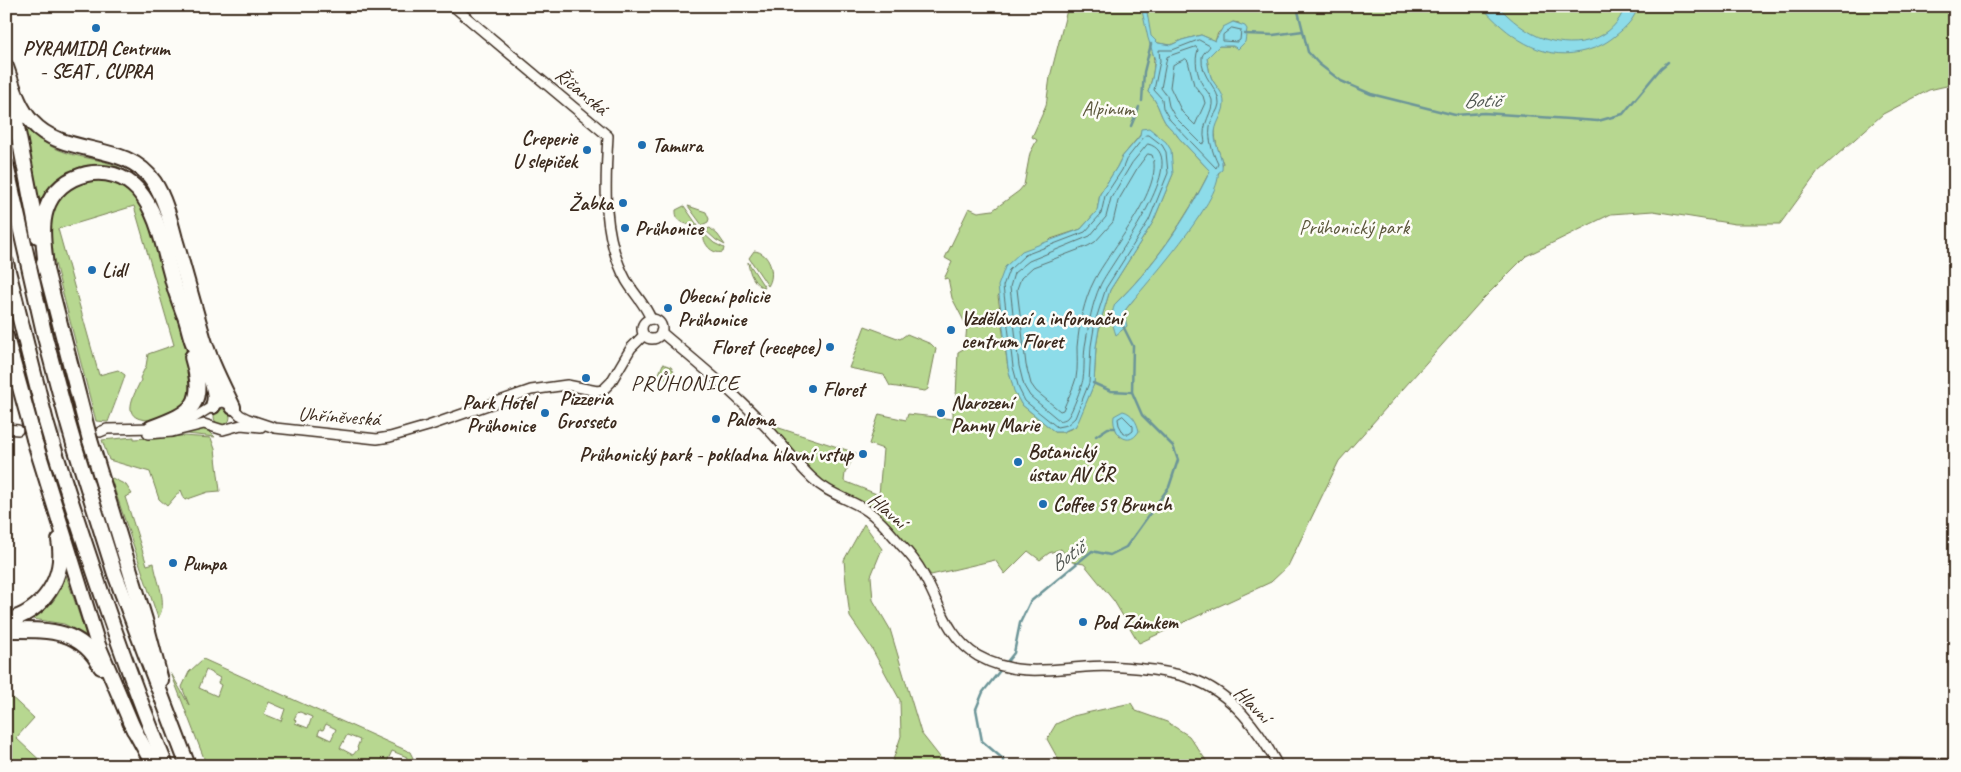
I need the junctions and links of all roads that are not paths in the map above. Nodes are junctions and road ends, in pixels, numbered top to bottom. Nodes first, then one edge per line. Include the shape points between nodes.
1 (453, 6) edge
2 (6, 69) edge
3 (6, 165) edge
4 (6, 262) edge
5 (46, 270) junction
6 (176, 296) junction
7 (651, 319) junction
8 (661, 332) junction
9 (644, 335) junction
10 (6, 337) edge
11 (212, 407) junction
12 (234, 408) junction
13 (213, 427) junction
14 (151, 428) junction
15 (230, 428) junction
16 (273, 428) junction
17 (6, 430) edge
18 (18, 430) tunnel mouth
19 (50, 495) junction
20 (6, 620) edge
21 (6, 630) edge
22 (167, 714) junction
23 (134, 730) junction
24 (1955, 764) edge
25 (154, 766) edge
26 (166, 766) edge
27 (188, 766) edge
28 (1278, 766) edge
29 (1820, 766) edge

1 - 7 street, Říčanská via 608,136 605,183 612,244 627,282
2 - 5 highway
2 - 12 highway via 19,104 37,127 61,141 127,160 139,166 155,183 165,204 206,347
3 - 22 highway, bridge via 43,328 74,444 114,574
4 - 26 highway, bridge via 51,439 128,670
5 - 6 highway via 44,222 52,197 62,185 77,176 105,173 130,183 147,202
5 - 22 highway, bridge via 90,440 158,665
6 - 11 highway via 215,393
6 - 14 highway via 198,378 198,393 182,415
7 - 8 street via 659,322
7 - 9 street via 643,324
8 - 9 street via 654,338
8 - 28 street, Hlavní via 765,425 811,477 832,494 866,510 890,532 923,573 947,622 969,650 991,662 1028,671 1125,667 1192,678 1211,688 1242,714 1263,738
9 - 16 street, Uhříněveská via 631,348 603,390 568,386 531,390 428,426 380,438
10 - 19 highway, bridge
11 - 12 street via 223,402
11 - 13 street via 208,419
11 - 14 street via 177,425
12 - 15 street via 236,418
12 - 16 street via 248,419
13 - 14 street via 204,424 156,434 100,432
13 - 15 street via 220,430
15 - 16 street
17 - 18 street
19 - 20 highway via 60,544 58,574 38,605
19 - 23 highway via 98,645
21 - 23 highway via 51,630 79,642 99,664
22 - 27 highway
23 - 25 highway
24 - 29 street via 1827,763

